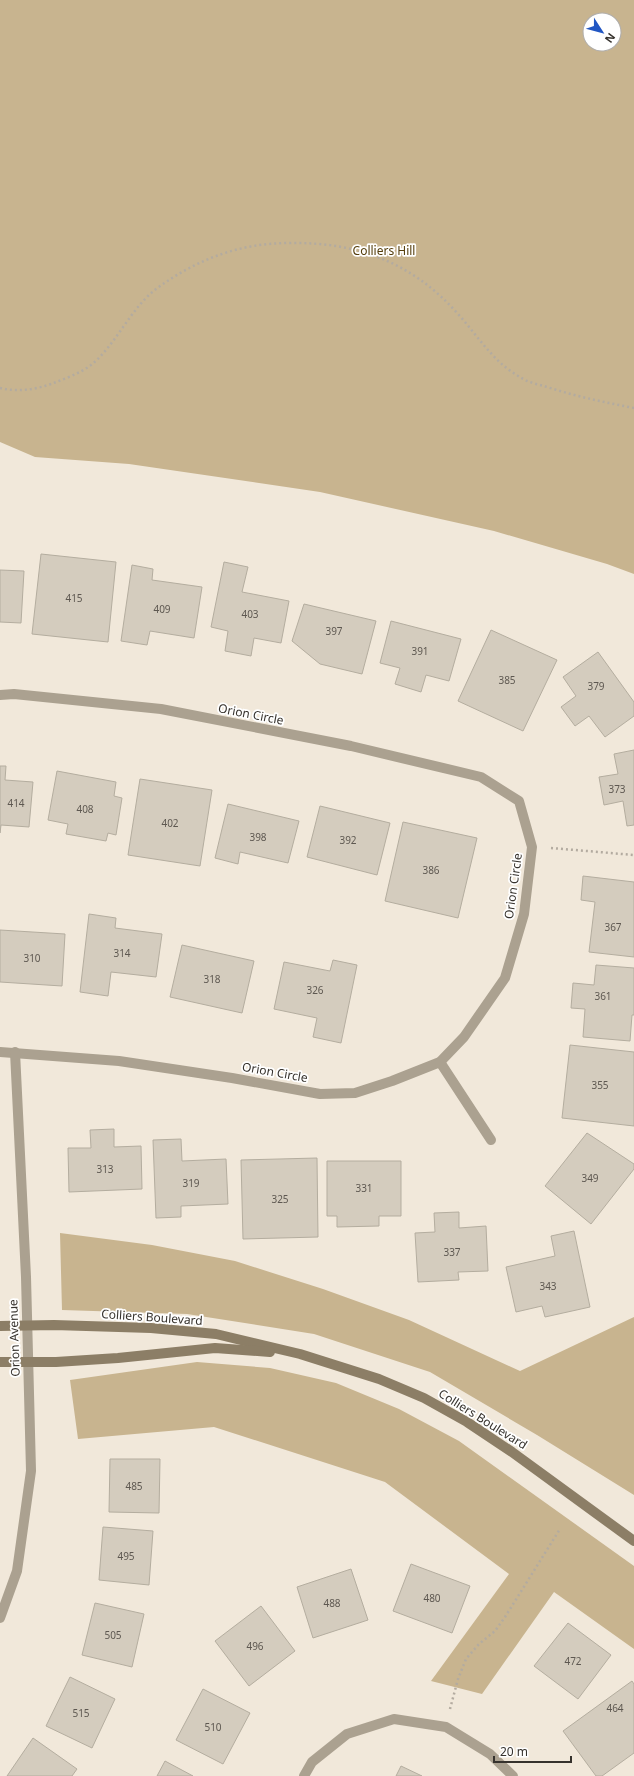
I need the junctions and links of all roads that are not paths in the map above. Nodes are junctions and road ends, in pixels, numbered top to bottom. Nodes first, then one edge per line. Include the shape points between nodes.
1 (0, 695) edge
2 (0, 1052) edge
3 (15, 1052) junction
4 (440, 1062) junction
5 (491, 1140) dead end
6 (0, 1326) edge
7 (27, 1326) junction
8 (300, 1354) junction
9 (0, 1362) edge
10 (28, 1362) junction
11 (634, 1541) edge
12 (0, 1618) edge
13 (304, 1776) edge
14 (513, 1776) edge

1 - 4 street, Orion Circle via 14,694 161,709 352,746 481,777 519,801 532,847 524,914 505,978 464,1037
2 - 3 street, Orion Circle
3 - 4 street, Orion Circle via 119,1060 320,1094 355,1093
3 - 7 street, Orion Avenue
4 - 5 street
6 - 7 street, Colliers Boulevard
7 - 8 street, Colliers Boulevard via 151,1328 216,1334
7 - 10 street, Orion Avenue
8 - 10 street, Colliers Boulevard via 215,1348 118,1358
8 - 11 street, Colliers Boulevard via 379,1379 424,1398 512,1452
9 - 10 street, Colliers Boulevard
10 - 12 street, Orion Avenue via 31,1470 17,1571
13 - 14 street via 312,1762 347,1734 394,1719 446,1727 490,1754

